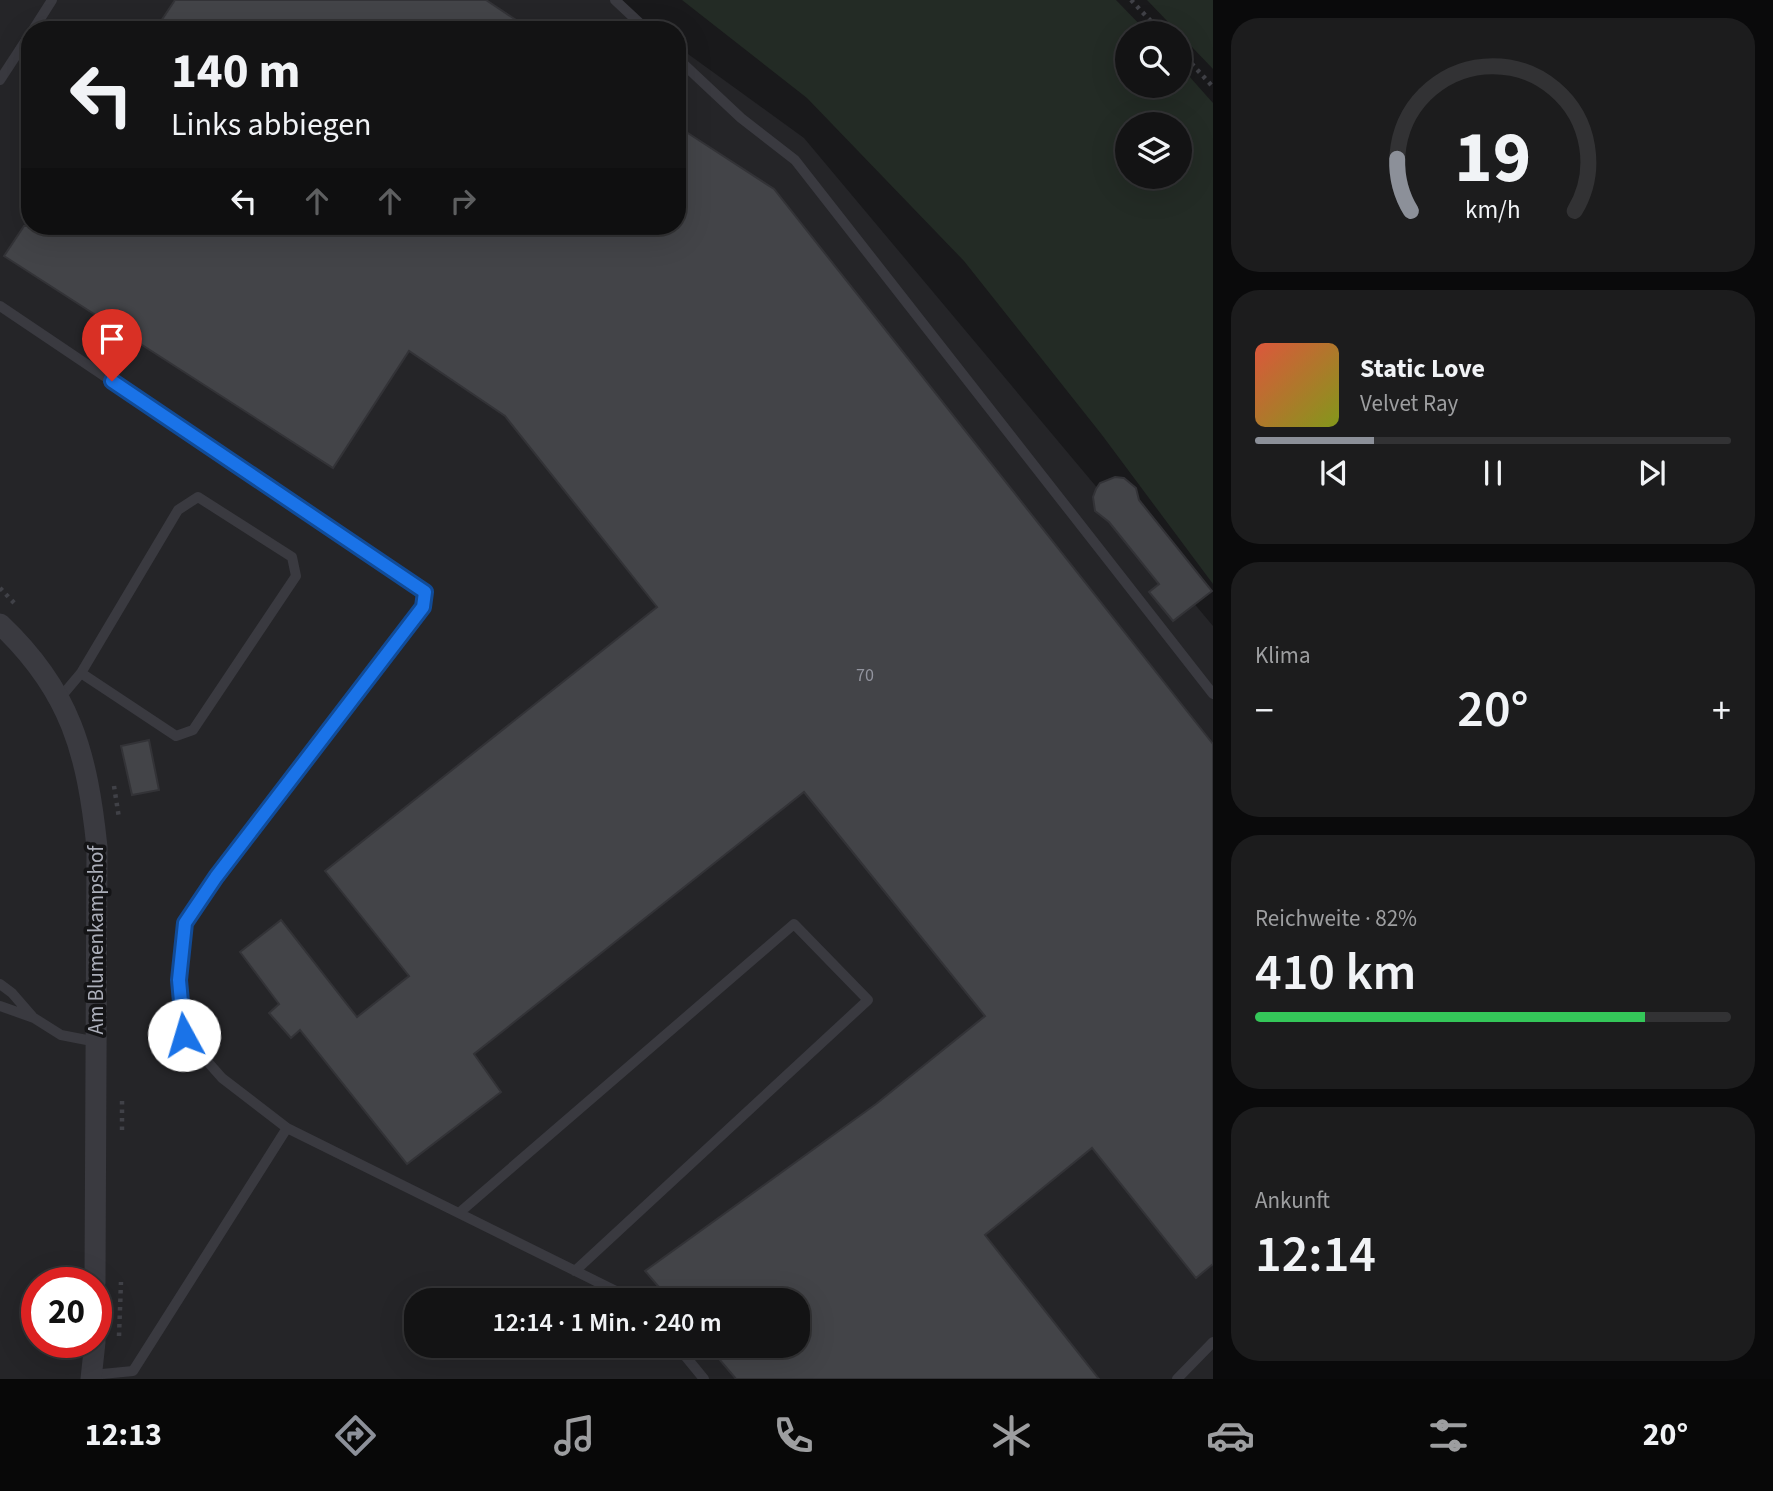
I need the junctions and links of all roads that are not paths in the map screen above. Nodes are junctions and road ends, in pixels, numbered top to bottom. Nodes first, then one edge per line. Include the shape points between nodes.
1 (52, 0) edge
2 (615, 0) edge
3 (39, 21) edge
4 (637, 21) edge
5 (21, 48) edge
6 (686, 66) edge
7 (0, 80) edge
8 (0, 306) edge
9 (0, 624) edge
10 (81, 673) junction
11 (1213, 694) edge
12 (60, 698) junction
13 (0, 984) edge
14 (0, 1006) edge
15 (34, 1018) junction
16 (96, 1042) junction
17 (287, 1128) junction
18 (459, 1213) junction
19 (95, 1267) edge
20 (575, 1271) junction
21 (610, 1288) edge
22 (1213, 1342) edge
23 (93, 1358) edge
24 (687, 1358) edge
25 (91, 1377) edge
26 (704, 1379) edge
27 (1177, 1379) edge

1 - 3 lane
2 - 4 lane
5 - 7 lane
6 - 11 lane via 794,160
8 - 17 lane via 425,592 423,607 185,923 179,980 184,1035 222,1078
9 - 12 street, Am Blumenkampshof via 33,659
10 - 10 lane via 178,510 198,497 292,556 296,576 193,730 176,736
10 - 12 lane
12 - 16 street, Am Blumenkampshof via 80,749 97,846
13 - 15 lane
14 - 15 lane
15 - 16 lane via 61,1035
16 - 19 street, Am Blumenkampshof
17 - 18 lane
17 - 25 lane via 133,1371
18 - 20 lane
18 - 20 lane via 794,924 868,1000
20 - 21 lane
22 - 27 lane
23 - 25 street
24 - 26 lane

